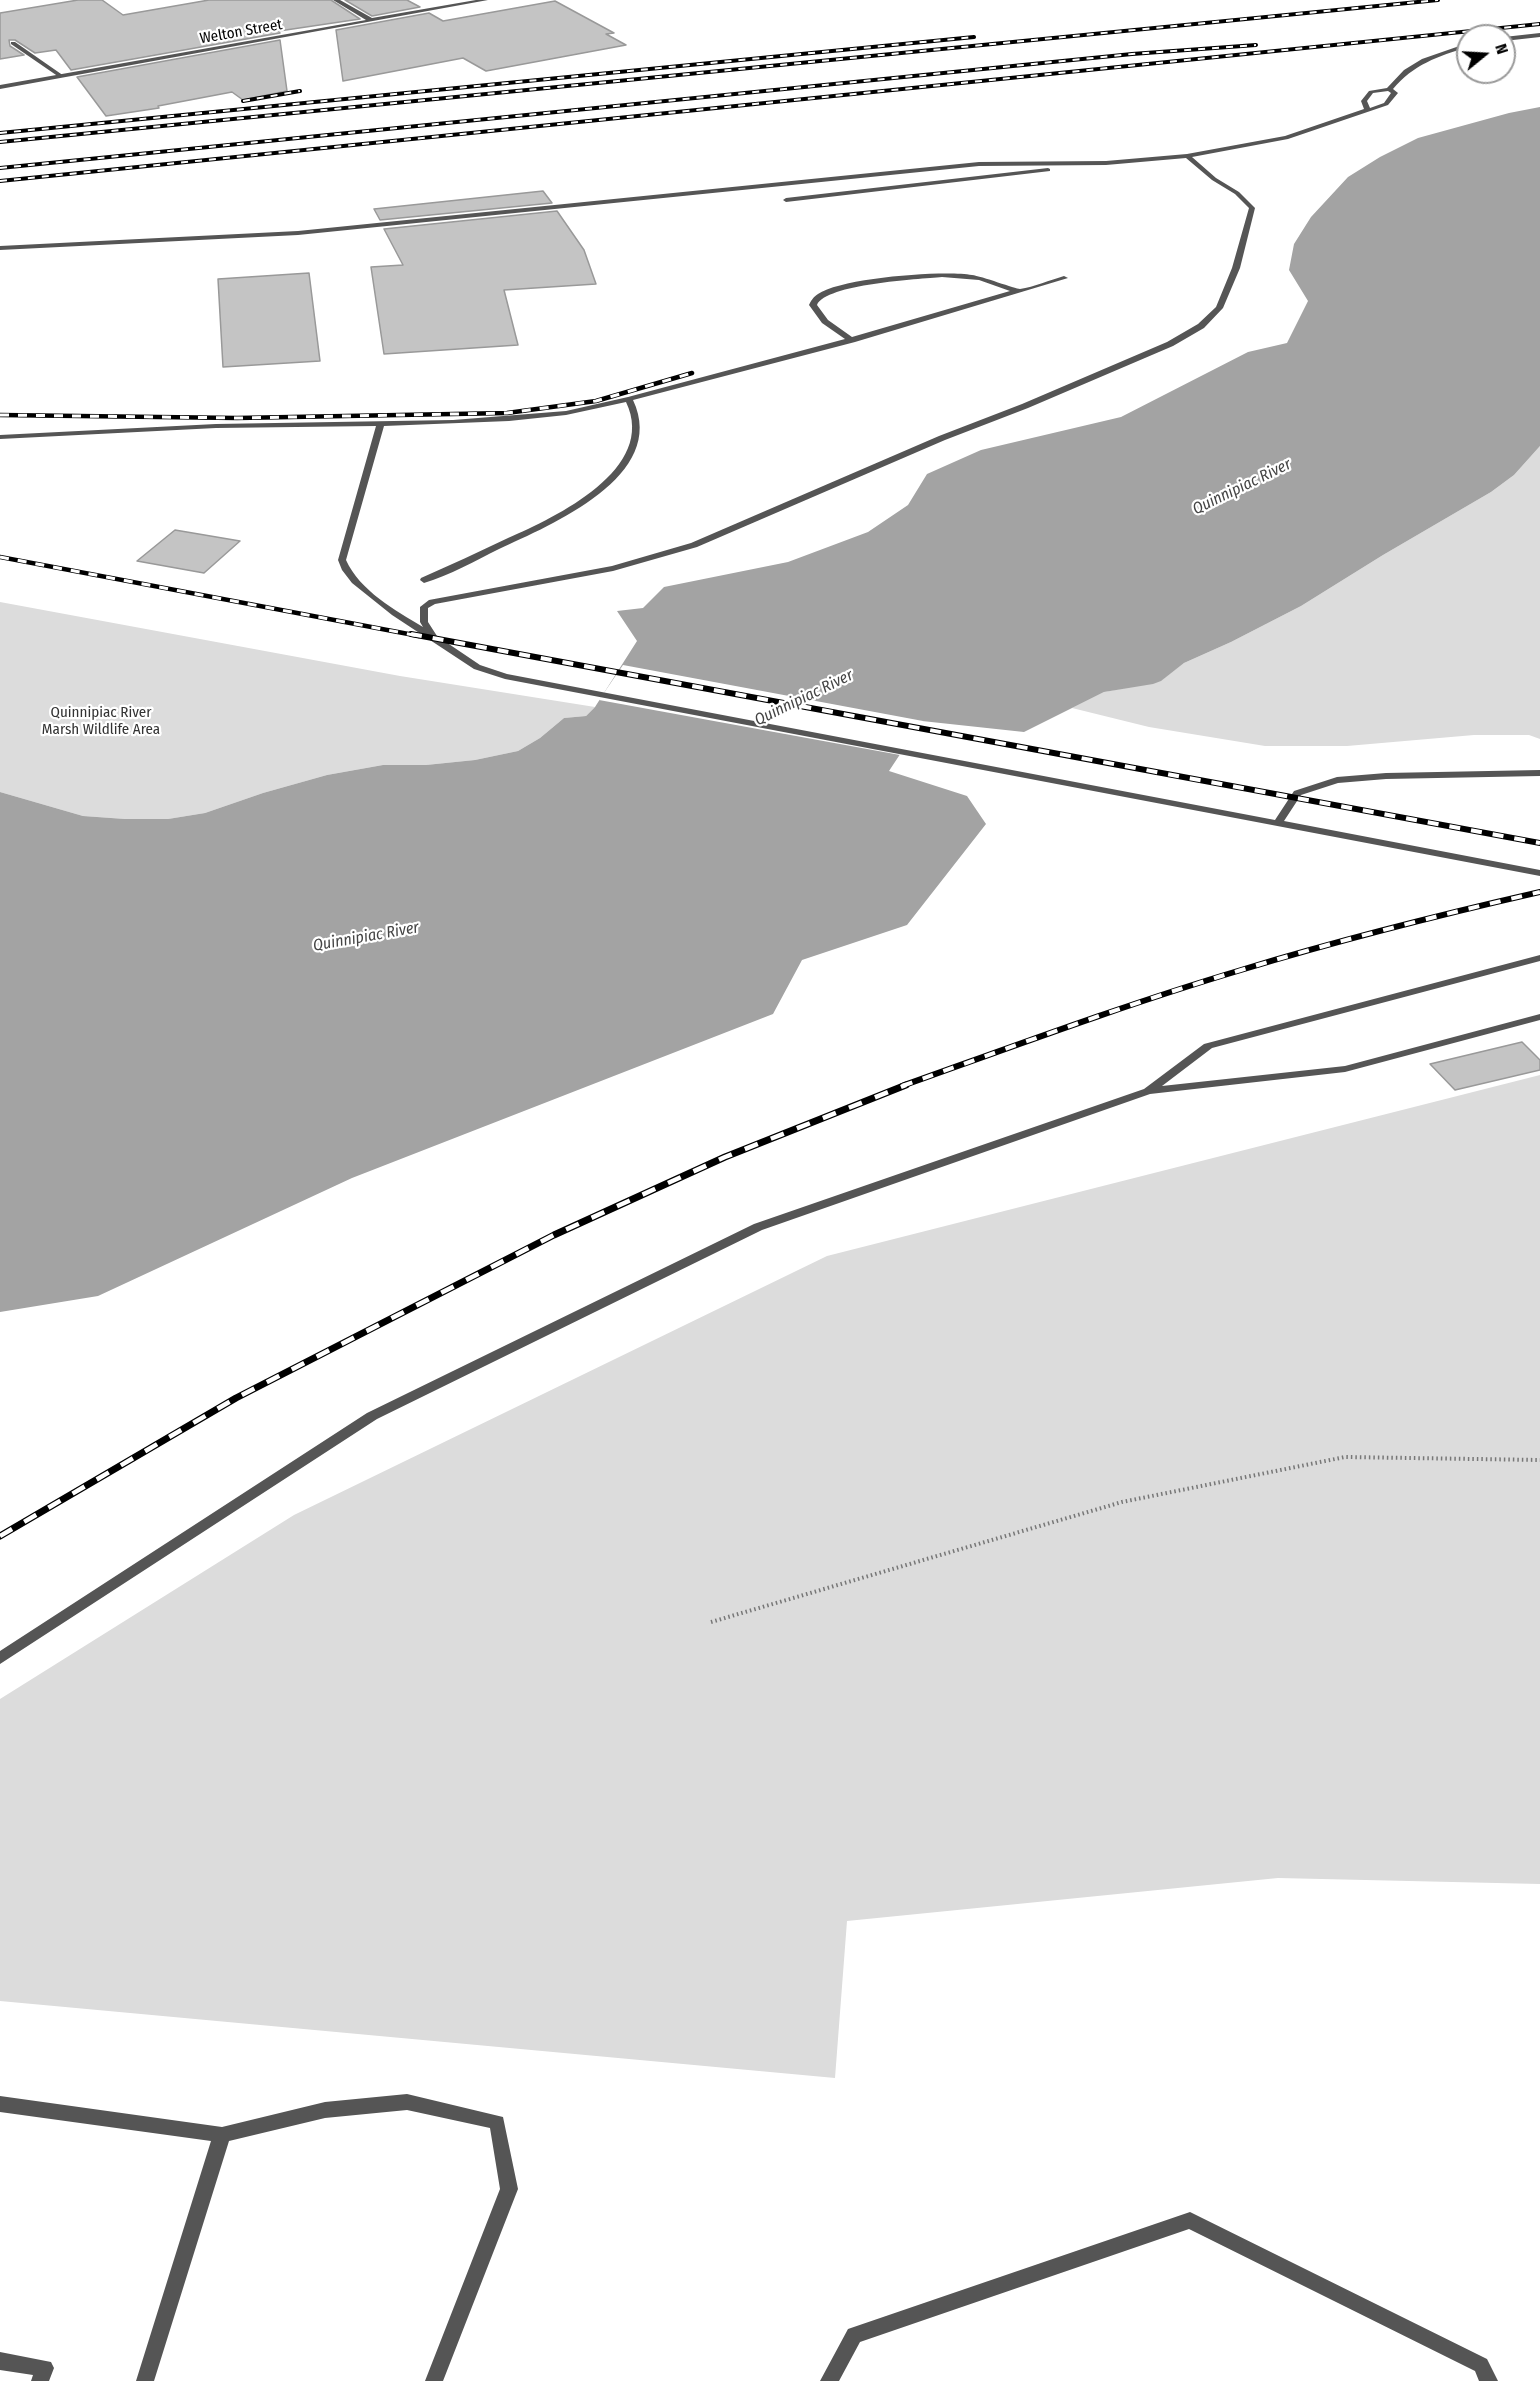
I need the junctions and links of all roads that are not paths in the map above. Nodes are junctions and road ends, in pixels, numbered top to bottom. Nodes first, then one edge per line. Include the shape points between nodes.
1 (336, 0) edge
2 (485, 0) edge
3 (371, 20) junction
4 (1540, 35) edge
5 (1516, 38) edge
6 (13, 43) dead end
7 (1456, 49) edge
8 (61, 76) junction
9 (0, 87) edge
10 (1389, 89) junction
11 (1367, 109) junction
12 (1187, 156) junction
13 (1106, 163) junction
14 (786, 200) dead end
15 (0, 248) edge
16 (1064, 278) dead end
17 (1017, 292) junction
18 (852, 340) junction
19 (628, 399) junction
20 (380, 423) junction
21 (0, 437) edge
22 (424, 580) dead end
23 (433, 638) junction
24 (1540, 773) edge
25 (1277, 824) junction
26 (1540, 873) edge
27 (1540, 958) edge
28 (1540, 1017) edge
29 (1148, 1091) junction
30 (0, 1658) edge
31 (0, 2104) edge
32 (222, 2135) junction
33 (0, 2361) edge
34 (40, 2381) edge
35 (145, 2381) edge
36 (434, 2381) edge
37 (829, 2381) edge
38 (1489, 2381) edge

1 - 3 street
2 - 3 street, Welton Street
3 - 8 street, Welton Street
4 - 5 street
6 - 8 street
7 - 10 street via 1413,64
8 - 9 street, Welton Street
10 - 11 street via 1371,92 1364,101
10 - 11 street via 1395,93 1386,104
11 - 12 street via 1287,138
12 - 13 street
12 - 23 street via 1252,208 1224,299 1212,317 1186,335 694,545 613,568 432,602 422,614
13 - 14 street
13 - 15 street via 979,164 298,233
16 - 17 street
17 - 18 street
17 - 18 street via 989,280 954,275 823,293 813,305 826,323
18 - 19 street
19 - 20 street via 533,417
19 - 22 street via 639,421 637,434 621,467 595,493 542,527
20 - 21 street via 216,426
20 - 23 street via 342,560 343,569 380,602
23 - 25 street via 488,672
24 - 25 street via 1337,780 1297,793
25 - 26 street
27 - 29 street via 1208,1046
28 - 29 street via 1346,1069
29 - 30 street via 758,1227 372,1416
31 - 32 street
32 - 35 street
32 - 36 street via 325,2110 407,2102 498,2122 509,2189
33 - 34 street via 45,2368
37 - 38 street via 854,2335 1190,2220 1481,2365

